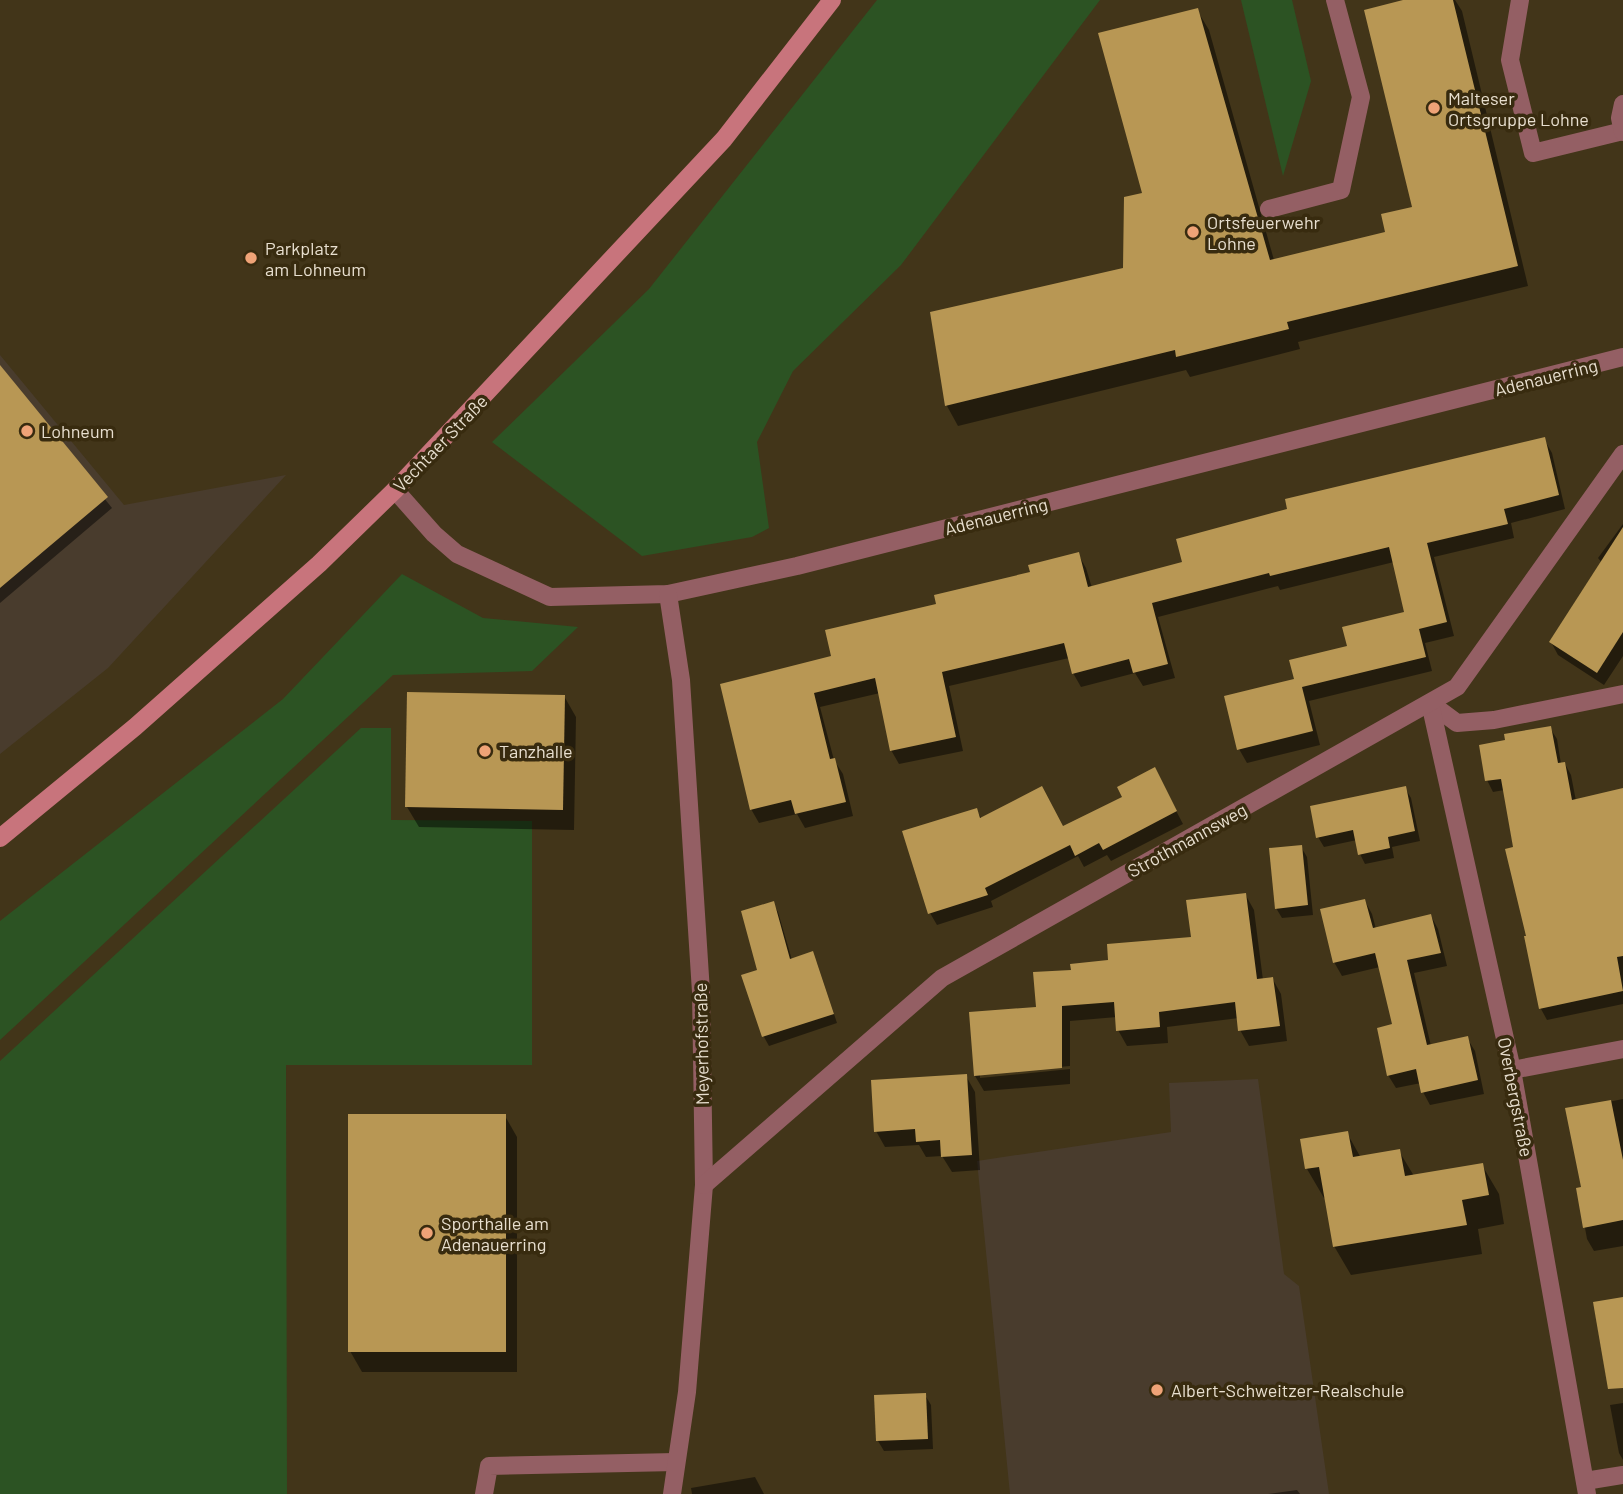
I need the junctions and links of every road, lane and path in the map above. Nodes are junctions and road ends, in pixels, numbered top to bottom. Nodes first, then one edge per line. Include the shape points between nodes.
1 (832, 0) edge
2 (1335, 0) edge
3 (1520, 0) edge
4 (1623, 104) edge
5 (1623, 132) edge
6 (1269, 209) dead end
7 (1623, 357) edge
8 (1623, 454) edge
9 (396, 490) junction
10 (668, 594) junction
11 (1623, 694) edge
12 (1430, 703) junction
13 (0, 838) edge
14 (1623, 1049) edge
15 (1512, 1070) junction
16 (705, 1185) junction
17 (676, 1462) junction
18 (1623, 1475) edge
19 (1586, 1488) edge
20 (484, 1494) edge
21 (672, 1494) edge

1 - 9 main road, Vechtaer Straße via 724,139
2 - 6 street via 1361,97 1341,190
3 - 5 street via 1510,60 1533,153
4 - 5 street
7 - 10 street, Adenauerring via 797,566
8 - 12 street, Strothmannsweg via 1457,687
9 - 10 street, Adenauerring via 457,554 550,597
9 - 13 main road, Vechtaer Straße via 156,709
10 - 16 street, Meyerhofstraße via 681,680 701,992
11 - 12 street via 1457,723
12 - 15 street, Overbergstraße
12 - 16 street, Strothmannsweg via 942,978
14 - 15 street
15 - 19 street, Overbergstraße
16 - 17 street, Meyerhofstraße via 687,1392
17 - 20 street via 489,1466
17 - 21 street, Meyerhofstraße
18 - 19 street

